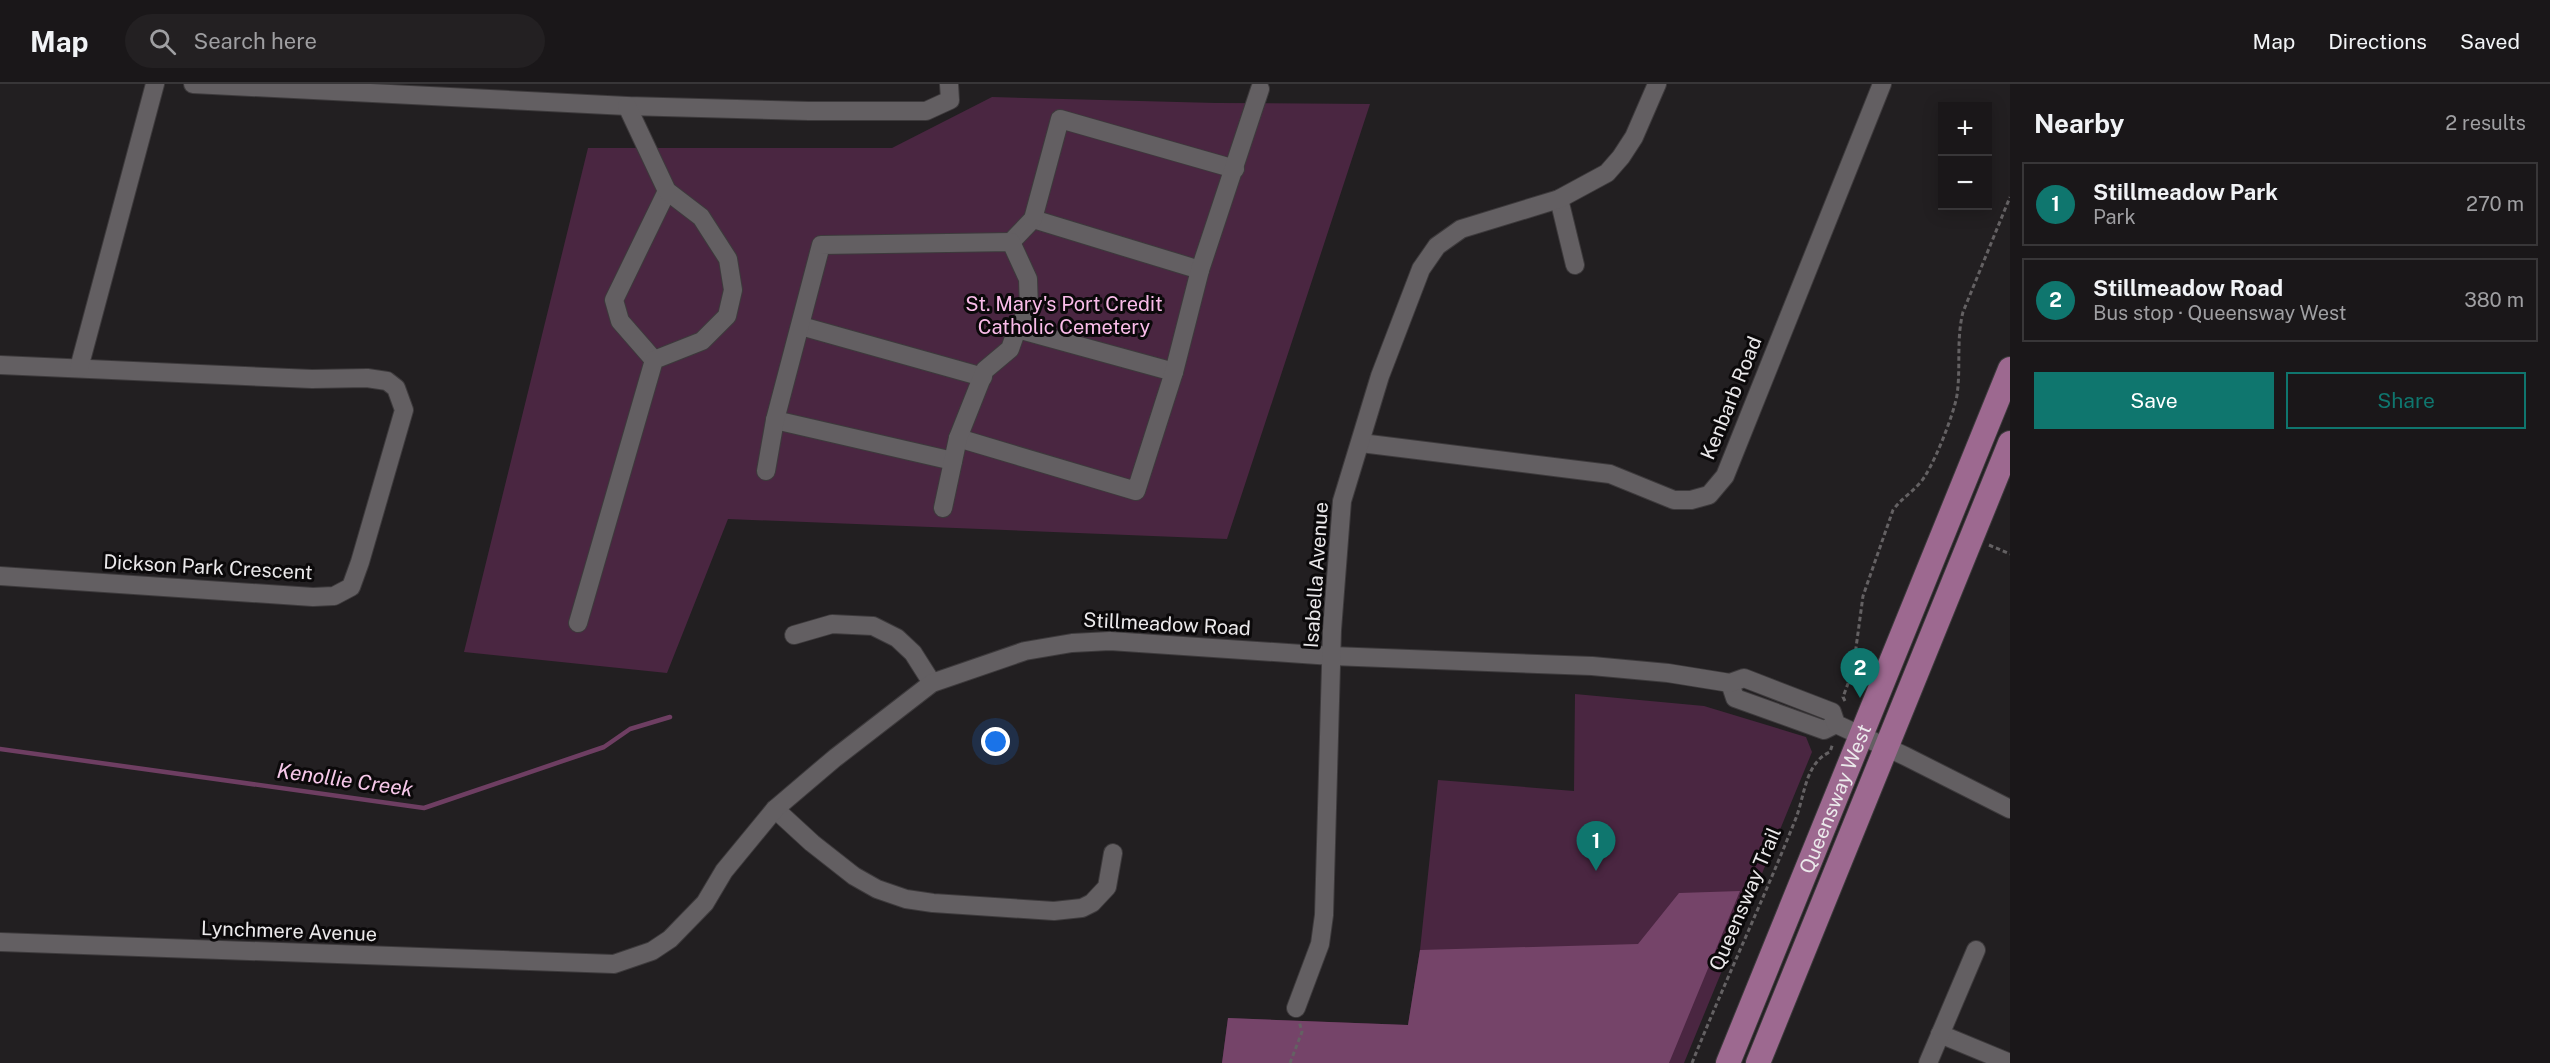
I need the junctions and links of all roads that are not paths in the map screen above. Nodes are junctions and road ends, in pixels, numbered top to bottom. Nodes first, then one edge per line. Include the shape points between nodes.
1 (155, 84) edge
2 (193, 84) edge
3 (1657, 84) edge
4 (1882, 84) edge
5 (1260, 89) dead end
6 (949, 92) edge
7 (627, 106) junction
8 (1235, 169) junction
9 (668, 191) junction
10 (1559, 199) junction
11 (1033, 219) junction
12 (1011, 242) junction
13 (1575, 265) dead end
14 (1200, 270) junction
15 (801, 326) junction
16 (1017, 328) junction
17 (654, 360) junction
18 (0, 365) edge
19 (79, 368) junction
20 (2010, 369) edge
21 (1174, 372) junction
22 (983, 377) junction
23 (776, 420) junction
24 (958, 438) junction
25 (1361, 443) junction
26 (2010, 443) edge
27 (953, 461) junction
28 (766, 471) dead end
29 (943, 508) dead end
30 (0, 576) edge
31 (578, 623) dead end
32 (794, 635) dead end
33 (1332, 656) junction
34 (932, 683) junction
35 (1862, 736) junction
36 (1886, 747) junction
37 (775, 809) junction
38 (2010, 809) edge
39 (1113, 853) dead end
40 (0, 942) edge
41 (1976, 950) dead end
42 (576, 964) joint
43 (1296, 1008) road end
44 (1940, 1034) junction
45 (1728, 1063) edge
46 (1758, 1063) edge
47 (1928, 1063) edge
48 (2010, 1063) edge

1 - 19 street
2 - 7 street
3 - 10 street, Isabella Avenue via 1621,157 1607,173
4 - 25 street, Kenbarb Road via 1725,476 1709,495 1674,500 1610,474
5 - 8 street
6 - 7 street via 926,111
7 - 9 street
8 - 11 street via 1060,119
8 - 14 street
9 - 17 street via 615,300 620,321
9 - 17 street via 701,218 728,259 733,290 727,316 702,341
10 - 13 street
10 - 25 street, Isabella Avenue via 1461,229 1437,246 1420,269 1380,376
11 - 12 street
11 - 14 street
12 - 15 street via 821,245
12 - 16 street via 1028,279 1029,309
14 - 21 street
15 - 22 street
15 - 23 street
16 - 21 street
16 - 22 street via 1010,349 985,370
17 - 31 street
18 - 19 street, Dickson Park Crescent
19 - 30 street, Dickson Park Crescent via 367,378 387,381 396,388 404,410 351,586 334,596 313,597
20 - 35 main road, Queensway West
21 - 24 street via 1136,491
22 - 24 street
23 - 27 street
23 - 28 street
24 - 27 street
25 - 33 street, Isabella Avenue via 1342,501
26 - 36 main road, Queensway West
27 - 29 street
32 - 34 street via 832,624 873,626 897,638 913,652
33 - 34 street, Stillmeadow Road via 1110,641 1072,643 1016,654
33 - 35 street, Stillmeadow Road via 1592,666 1668,673 1730,683 1735,698 1774,714 1824,730 1836,724
33 - 43 street, Isabella Avenue via 1323,915 1320,944
34 - 37 street, Stillmeadow Road
35 - 36 street, Stillmeadow Road
35 - 45 main road, Queensway West
36 - 38 street, Stillmeadow Road
36 - 46 main road, Queensway West
37 - 39 street via 854,876 906,899 933,903 1054,911 1082,908 1107,887
37 - 42 street, Stillmeadow Road via 724,871 705,903 670,939 652,951 614,964
40 - 42 street, Lynchmere Avenue
41 - 44 street
44 - 47 street
44 - 48 street

